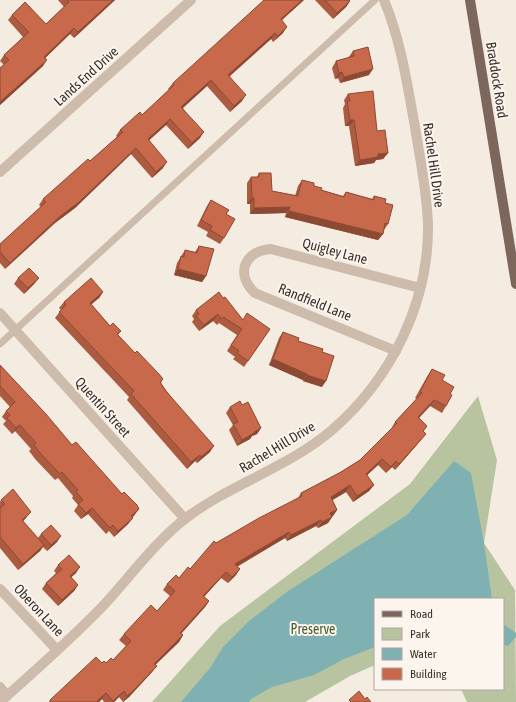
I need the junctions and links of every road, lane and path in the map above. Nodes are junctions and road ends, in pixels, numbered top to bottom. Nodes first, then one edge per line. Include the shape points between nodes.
1 (191, 0) edge
2 (375, 0) edge
3 (384, 0) edge
4 (470, 0) edge
5 (0, 172) edge
6 (246, 263) joint
7 (516, 284) edge
8 (420, 288) junction
9 (0, 314) edge
10 (15, 330) junction
11 (0, 344) edge
12 (396, 351) junction
13 (185, 519) junction
14 (0, 589) edge
15 (57, 650) junction
16 (0, 687) edge
17 (4, 699) edge

1 - 5 street, Lands End Drive
2 - 10 lane
3 - 8 street, Rachel Hill Drive via 394,24 402,55 426,194 426,259
4 - 7 main road, Braddock Road
6 - 8 street, Quigley Lane via 260,250 271,249
6 - 12 street, Randfield Lane via 245,279 255,293
8 - 12 street, Rachel Hill Drive
9 - 10 street, Quentin Street
10 - 11 lane
10 - 13 street, Quentin Street
12 - 13 street, Rachel Hill Drive via 372,388 330,431 304,450 206,504
13 - 15 street, Rachel Hill Drive via 168,533 101,608
14 - 15 street, Oberon Lane
15 - 17 street, Rachel Hill Drive
16 - 17 street

